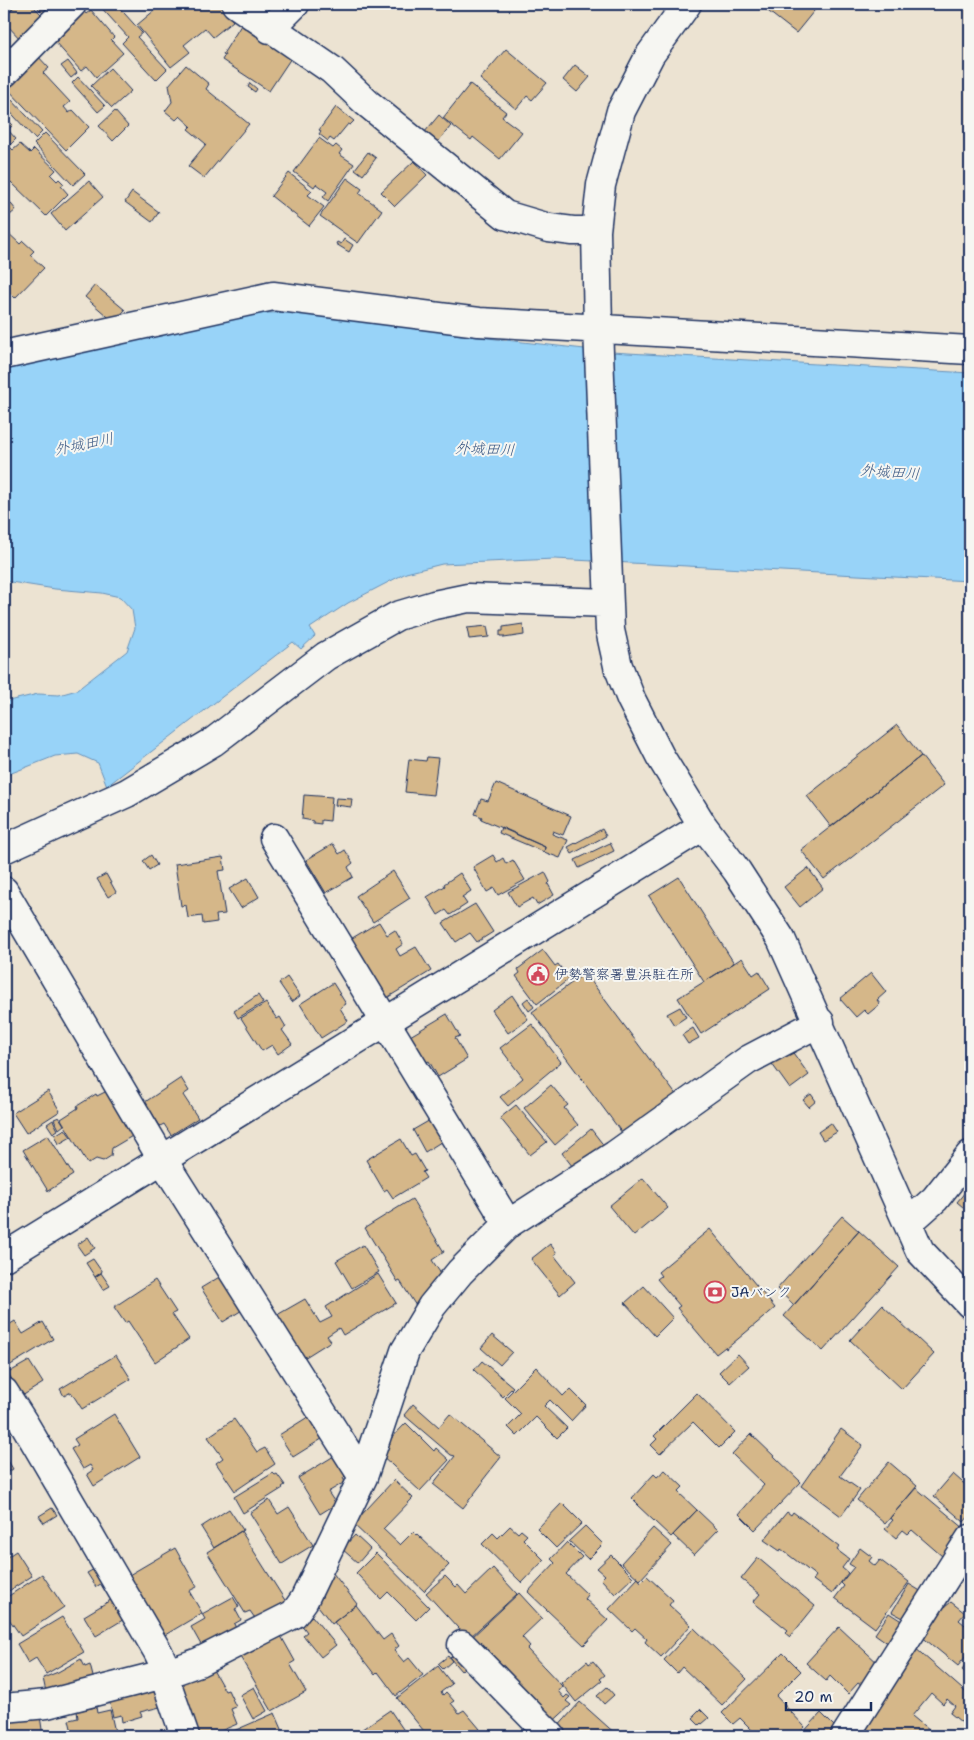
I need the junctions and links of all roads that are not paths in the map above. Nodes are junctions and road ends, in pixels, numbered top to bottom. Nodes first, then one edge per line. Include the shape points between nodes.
1 (72, 4) edge
2 (236, 4) edge
3 (295, 4) edge
4 (687, 4) edge
5 (270, 29) junction
6 (4, 73) edge
7 (596, 231) junction
8 (598, 334) junction
9 (970, 350) edge
10 (4, 355) edge
11 (609, 598) junction
12 (703, 826) junction
13 (274, 838) dead end
14 (4, 849) edge
15 (4, 891) edge
16 (385, 1021) junction
17 (820, 1022) junction
18 (970, 1155) edge
19 (162, 1159) junction
20 (908, 1223) junction
21 (508, 1224) junction
22 (4, 1257) edge
23 (970, 1304) edge
24 (4, 1392) edge
25 (363, 1477) junction
26 (970, 1539) edge
27 (462, 1645) dead end
28 (168, 1673) junction
29 (4, 1708) edge
30 (185, 1736) edge
31 (550, 1736) edge
32 (845, 1736) edge

1 - 6 street
2 - 5 street
3 - 5 street
4 - 7 street via 650,55 621,111 601,185
5 - 7 street via 332,70 505,214 549,228
7 - 8 street
8 - 9 street
8 - 10 street via 273,296
8 - 11 street
11 - 12 street via 610,630 618,666 631,700 660,756
11 - 14 street via 468,598 397,616 326,656 213,742 127,793
12 - 16 street
12 - 17 street via 782,940
13 - 16 street
15 - 19 street
16 - 19 street
16 - 21 street
17 - 20 street
17 - 21 street via 748,1060 615,1154
18 - 20 street via 935,1199
19 - 22 street
19 - 25 street
20 - 23 street via 920,1251
21 - 25 street via 460,1272 432,1306 406,1351
24 - 28 street via 154,1644
25 - 28 street via 304,1600 294,1614 199,1662
26 - 32 street
27 - 31 street
28 - 29 street via 47,1704
28 - 30 street via 167,1684

